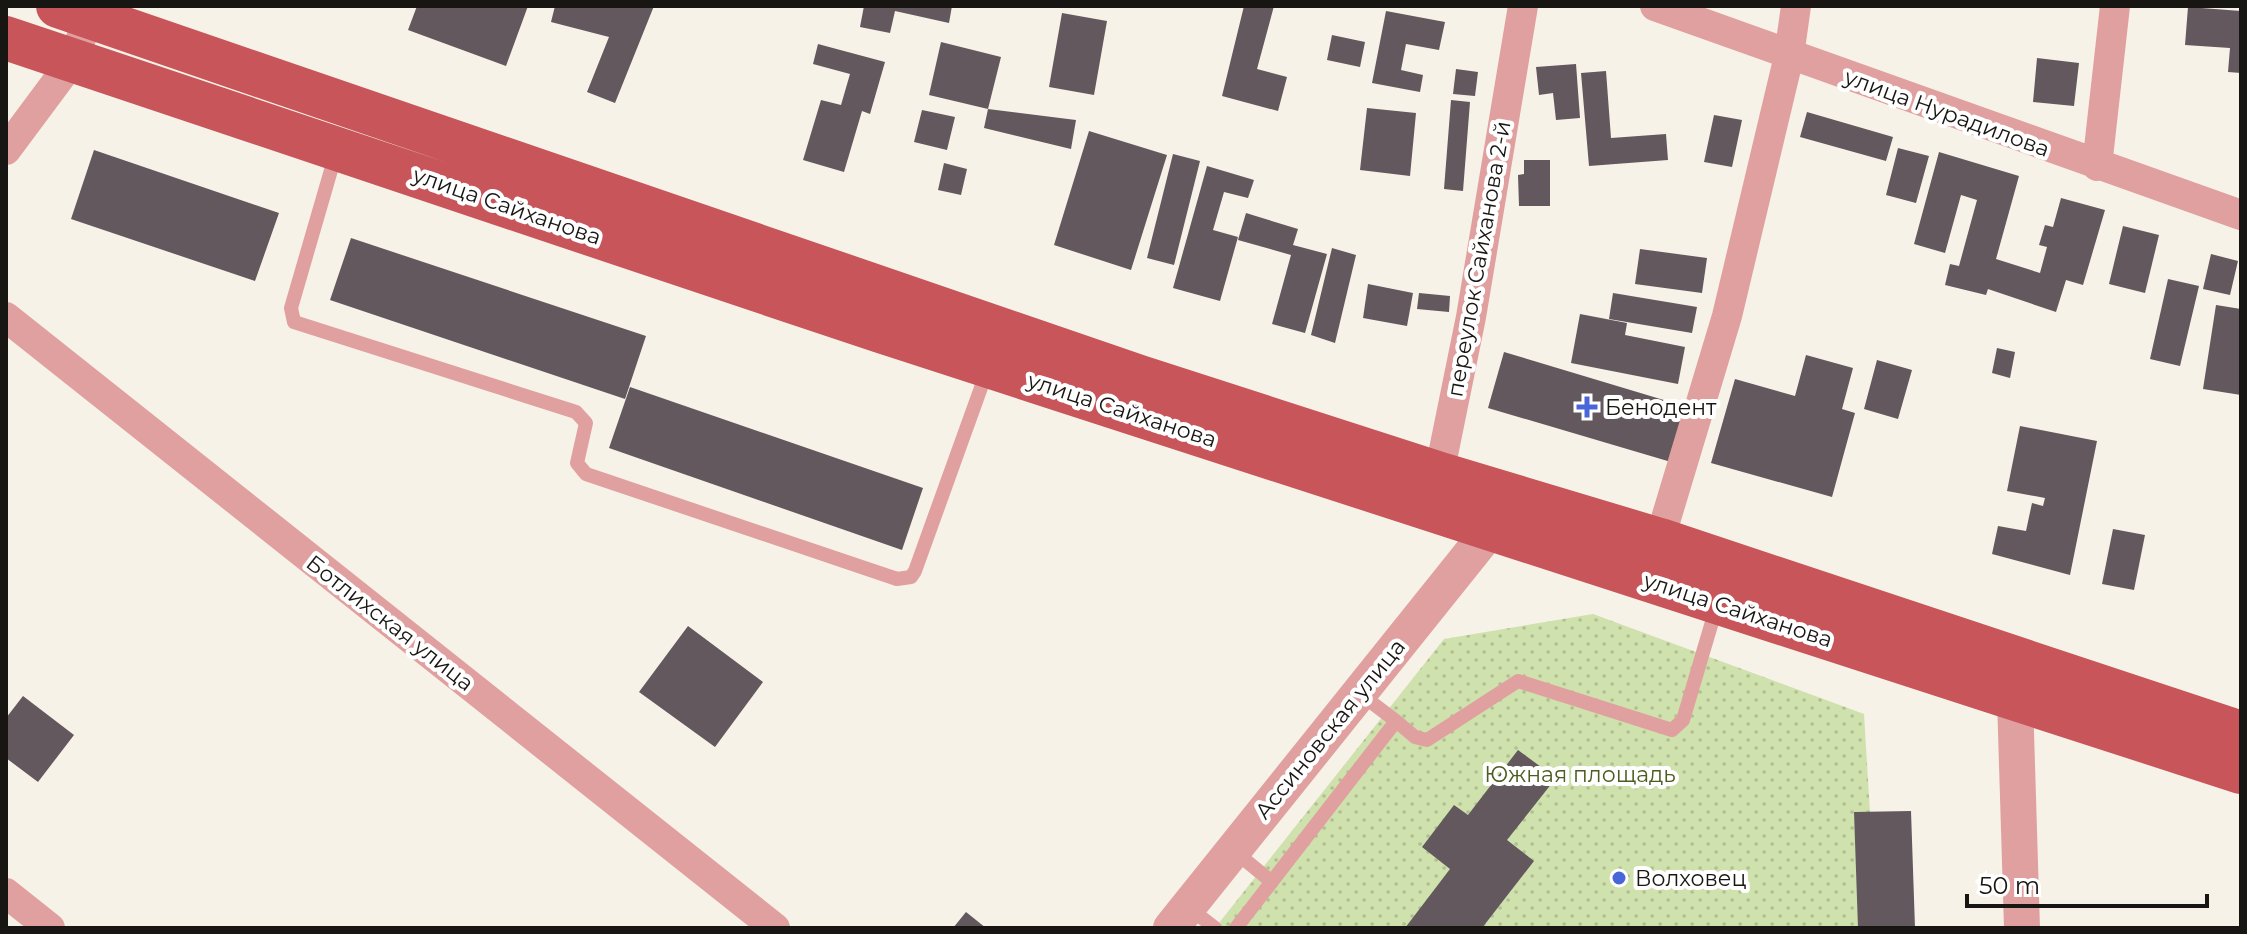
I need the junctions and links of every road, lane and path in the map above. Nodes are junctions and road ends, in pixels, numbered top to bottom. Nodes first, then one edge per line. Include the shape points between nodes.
1 (1523, 6) edge
2 (1655, 6) edge
3 (1796, 6) edge
4 (2115, 6) edge
5 (73, 11) edge
6 (6, 38) edge
7 (1789, 56) junction
8 (73, 60) junction
9 (337, 149) junction
10 (6, 150) edge
11 (2097, 166) junction
12 (2241, 215) edge
13 (6, 317) edge
14 (989, 366) junction
15 (1436, 492) junction
16 (1490, 530) junction
17 (1653, 560) junction
18 (1718, 603) junction
19 (2021, 680) junction
20 (1359, 693) junction
21 (1396, 721) junction
22 (2241, 733) edge
23 (2241, 772) edge
24 (1233, 850) junction
25 (1272, 882) junction
26 (6, 893) edge
27 (1191, 921) edge
28 (50, 928) edge
29 (775, 928) edge
30 (1236, 928) edge
31 (2022, 928) edge

1 - 15 street, переулок Сайханова 2-й
2 - 7 street, улица Нурадилова
3 - 7 street
4 - 11 street
5 - 8 street
5 - 15 main road, улица Сайханова via 1125,372
6 - 8 main road, улица Сайханова
7 - 11 street, улица Нурадилова
7 - 17 street via 1727,316
8 - 9 main road, улица Сайханова
8 - 10 street
9 - 14 main road, улица Сайханова
9 - 14 lane via 291,308 294,322 576,412 586,423 577,463 586,474 897,579 915,571
11 - 12 street, улица Нурадилова
13 - 29 street, Ботлихская улица
14 - 15 main road, улица Сайханова
15 - 16 main road, улица Сайханова
15 - 17 main road, улица Сайханова
16 - 17 main road, улица Сайханова
16 - 20 street, Ассиновская улица
17 - 18 main road, улица Сайханова
17 - 19 main road, улица Сайханова
18 - 19 main road, улица Сайханова
18 - 21 lane via 1683,720 1672,730 1518,681 1427,740
19 - 22 main road, улица Сайханова
19 - 23 main road, улица Сайханова
19 - 31 street
20 - 21 lane
20 - 24 street, Ассиновская улица
21 - 25 lane
24 - 25 lane
24 - 27 street, Ассиновская улица
25 - 30 lane
26 - 28 street

